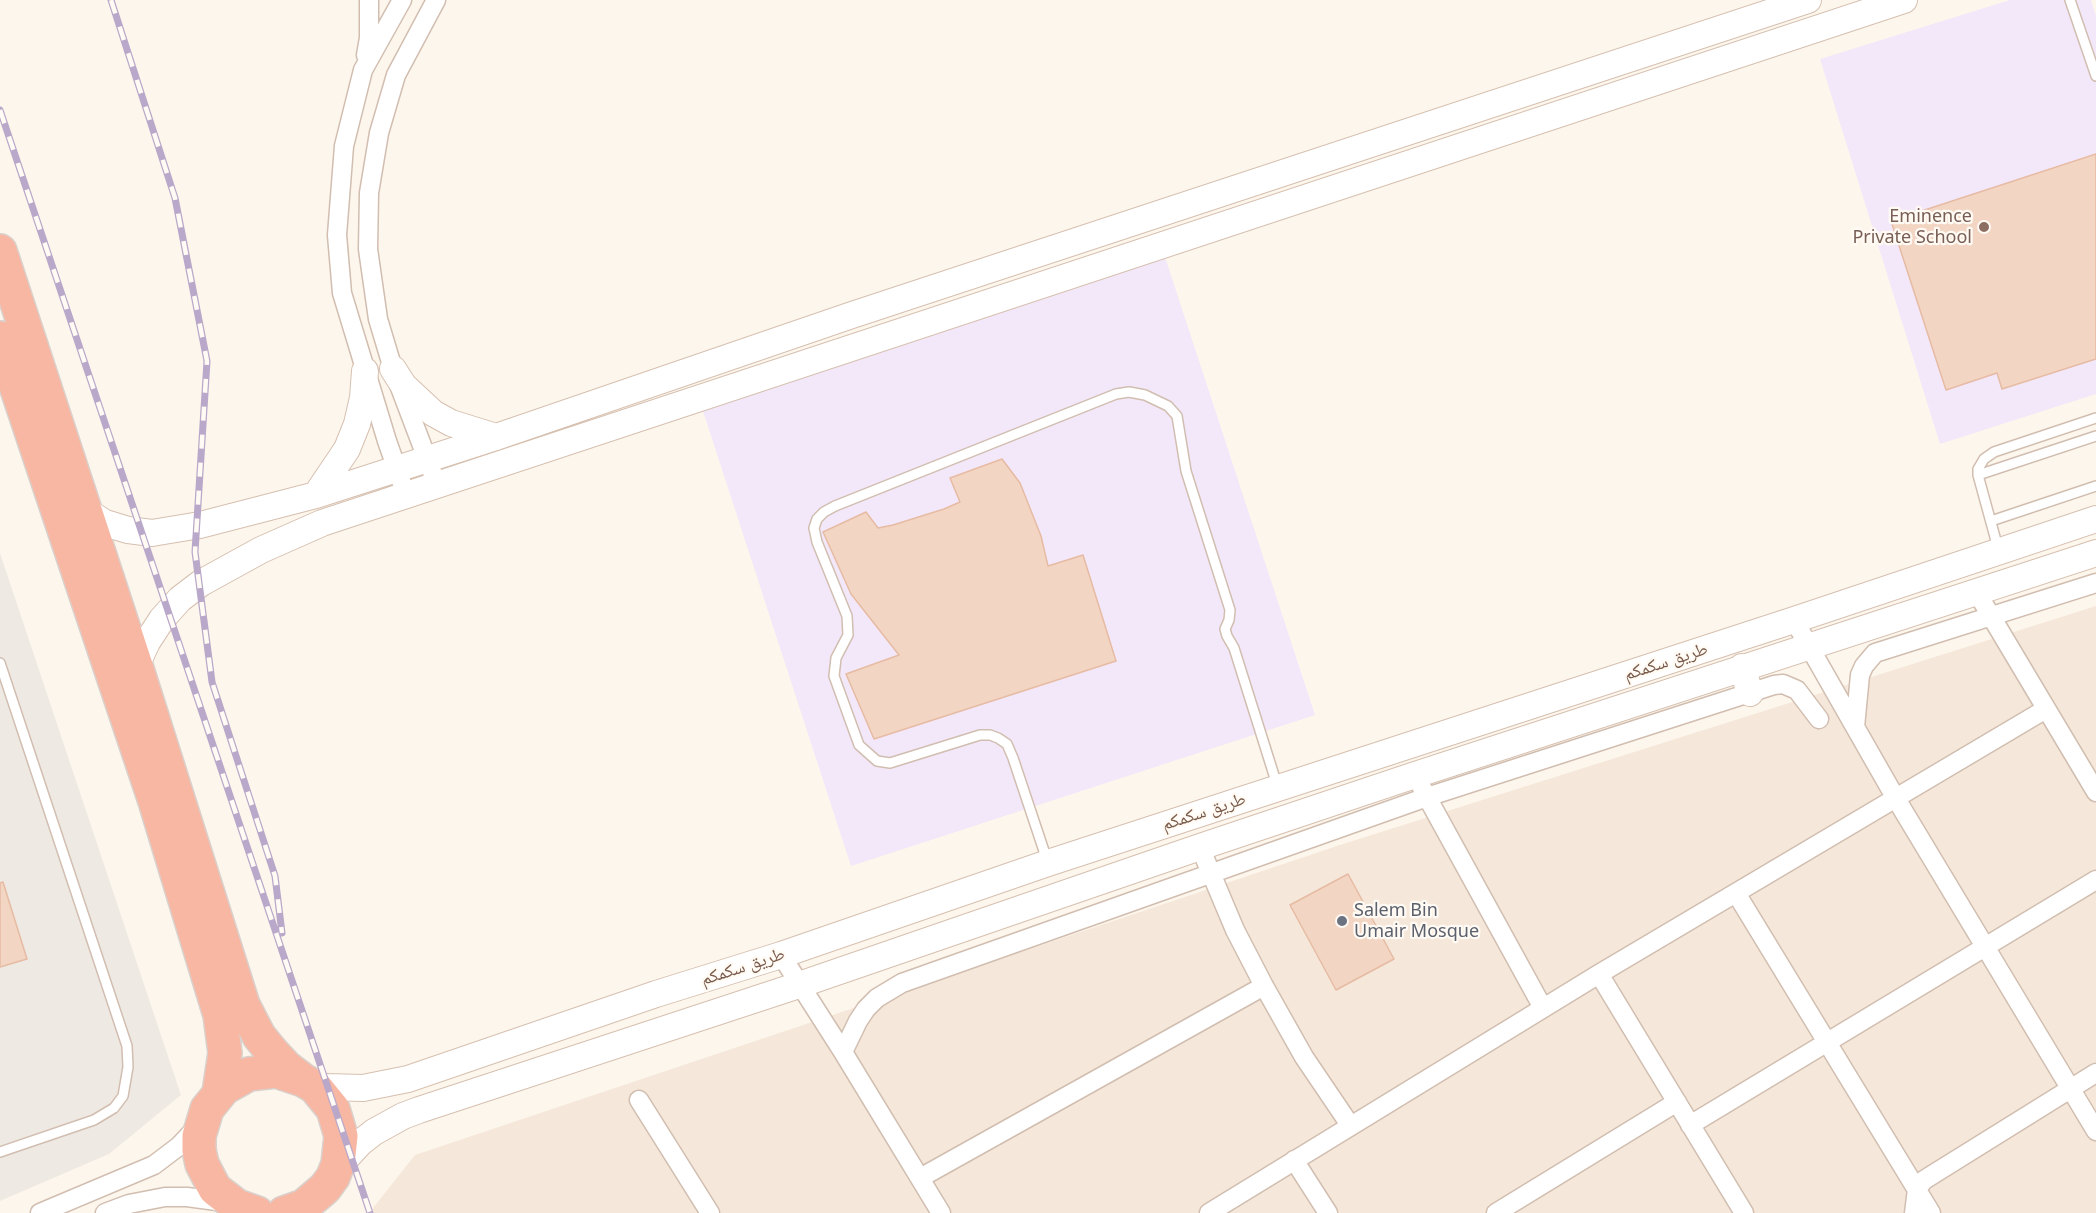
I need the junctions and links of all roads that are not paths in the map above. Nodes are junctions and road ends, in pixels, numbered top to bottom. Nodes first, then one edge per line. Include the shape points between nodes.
1 (369, 0) edge
2 (402, 0) edge
3 (436, 0) edge
4 (1808, 0) edge
5 (1904, 0) edge
6 (2070, 0) edge
7 (1781, 6) edge
8 (363, 70) junction
9 (2096, 76) edge
10 (0, 251) edge
11 (0, 338) edge
12 (393, 369) junction
13 (365, 371) junction
14 (2096, 418) edge
15 (2096, 436) edge
16 (496, 437) junction
17 (426, 459) junction
18 (396, 468) junction
19 (1978, 476) junction
20 (437, 485) junction
21 (2096, 486) edge
22 (316, 495) junction
23 (406, 495) junction
24 (86, 512) junction
25 (2096, 519) edge
26 (1991, 521) junction
27 (1999, 551) junction
28 (2096, 553) edge
29 (2096, 583) edge
30 (1976, 591) junction
31 (1990, 616) junction
32 (1794, 620) junction
33 (1808, 645) junction
34 (0, 663) edge
35 (136, 666) junction
36 (1742, 668) junction
37 (1750, 693) junction
38 (2046, 710) junction
39 (1819, 719) dead end
40 (1855, 727) junction
41 (1415, 775) junction
42 (1278, 788) junction
43 (2096, 792) edge
44 (1427, 797) junction
45 (1896, 797) junction
46 (1200, 847) junction
47 (1048, 862) junction
48 (1210, 873) junction
49 (2096, 880) edge
50 (1736, 893) junction
51 (1985, 948) junction
52 (781, 955) junction
53 (1599, 974) junction
54 (799, 985) junction
55 (1264, 986) junction
56 (1543, 1008) junction
57 (1828, 1042) junction
58 (843, 1052) junction
59 (2096, 1073) edge
60 (306, 1082) junction
61 (2070, 1089) junction
62 (219, 1093) junction
63 (639, 1101) dead end
64 (1677, 1102) junction
65 (201, 1122) junction
66 (1350, 1125) junction
67 (1690, 1125) junction
68 (2096, 1131) edge
69 (0, 1152) edge
70 (1294, 1160) junction
71 (335, 1172) junction
72 (920, 1178) junction
73 (1917, 1189) junction
74 (245, 1210) edge
75 (40, 1213) edge
76 (105, 1213) edge
77 (284, 1213) edge
78 (323, 1213) edge
79 (710, 1213) edge
80 (941, 1213) edge
81 (1209, 1213) edge
82 (1328, 1213) edge
83 (1496, 1213) edge
84 (1744, 1213) edge
85 (1914, 1213) edge
86 (1931, 1213) edge

1 - 8 street via 369,38
2 - 8 street
3 - 12 street via 396,75 379,133 369,193 368,249 378,319
4 - 7 street
5 - 20 street
6 - 9 lane
7 - 16 street
8 - 13 street via 344,146 337,235 342,294
10 - 24 highway
11 - 62 highway via 155,801 220,1015 225,1053
12 - 16 street via 404,386 433,413
12 - 17 street
13 - 18 street
13 - 22 street via 357,424 347,449
14 - 19 lane via 1989,455
15 - 19 lane
16 - 17 street
17 - 18 street
17 - 20 street
18 - 22 street
18 - 23 street
19 - 26 lane
20 - 23 street
21 - 26 lane
22 - 24 street via 200,525 152,533 105,523
23 - 35 street via 322,523 201,583 162,619
24 - 35 highway
25 - 27 street, طريق سكمكم
26 - 27 lane
27 - 32 street, طريق سكمكم
28 - 30 street, طريق سكمكم
29 - 31 street
30 - 31 street
30 - 33 street, طريق سكمكم
31 - 38 street
31 - 40 street via 1875,653 1860,675
32 - 33 street
32 - 42 street, طريق سكمكم
33 - 36 street, طريق سكمكم
33 - 40 street
34 - 69 lane via 127,1046 128,1067 123,1096 114,1108 94,1120
35 - 60 highway via 243,1005 272,1052
36 - 37 street
36 - 41 street, طريق سكمكم
37 - 39 street via 1774,685 1790,686 1803,695
37 - 44 street
38 - 43 street
38 - 45 street
40 - 45 street
41 - 44 street
41 - 46 street, طريق سكمكم
42 - 47 street, طريق سكمكم
42 - 47 lane via 1225,629 1230,610 1186,471 1177,416 1168,406 1145,395 1116,394 835,506 817,519 814,528 847,616 848,635 836,657 834,676 859,745 877,761 890,763 980,735 998,738 1007,744 1013,758
44 - 48 street
44 - 56 street
45 - 50 street
45 - 51 street
46 - 48 street
46 - 54 street, طريق سكمكم
47 - 52 street, طريق سكمكم
48 - 55 street
48 - 58 street via 888,990 862,1015
49 - 51 street
50 - 53 street
50 - 57 street
51 - 57 street
51 - 61 street
52 - 54 street
52 - 60 street, طريق سكمكم via 393,1083 345,1089
53 - 56 street
53 - 64 street
54 - 58 street
54 - 71 street, طريق سكمكم via 403,1116 360,1143
55 - 66 street via 1304,1057
55 - 72 street
56 - 66 street
57 - 67 street
57 - 73 street
58 - 72 street
59 - 61 street
60 - 62 highway via 276,1071 262,1072 236,1080
60 - 71 highway via 325,1097 338,1122 341,1150
61 - 68 street
61 - 73 street via 1924,1180
62 - 65 highway
63 - 79 street
64 - 67 street
64 - 83 street
65 - 74 highway via 202,1164 215,1189
65 - 75 street via 180,1146 154,1165
66 - 70 street
67 - 84 street
70 - 81 street
70 - 82 street
71 - 77 highway via 315,1198
71 - 78 highway
72 - 80 street
73 - 85 street
73 - 86 street
74 - 76 street via 209,1198 165,1197

